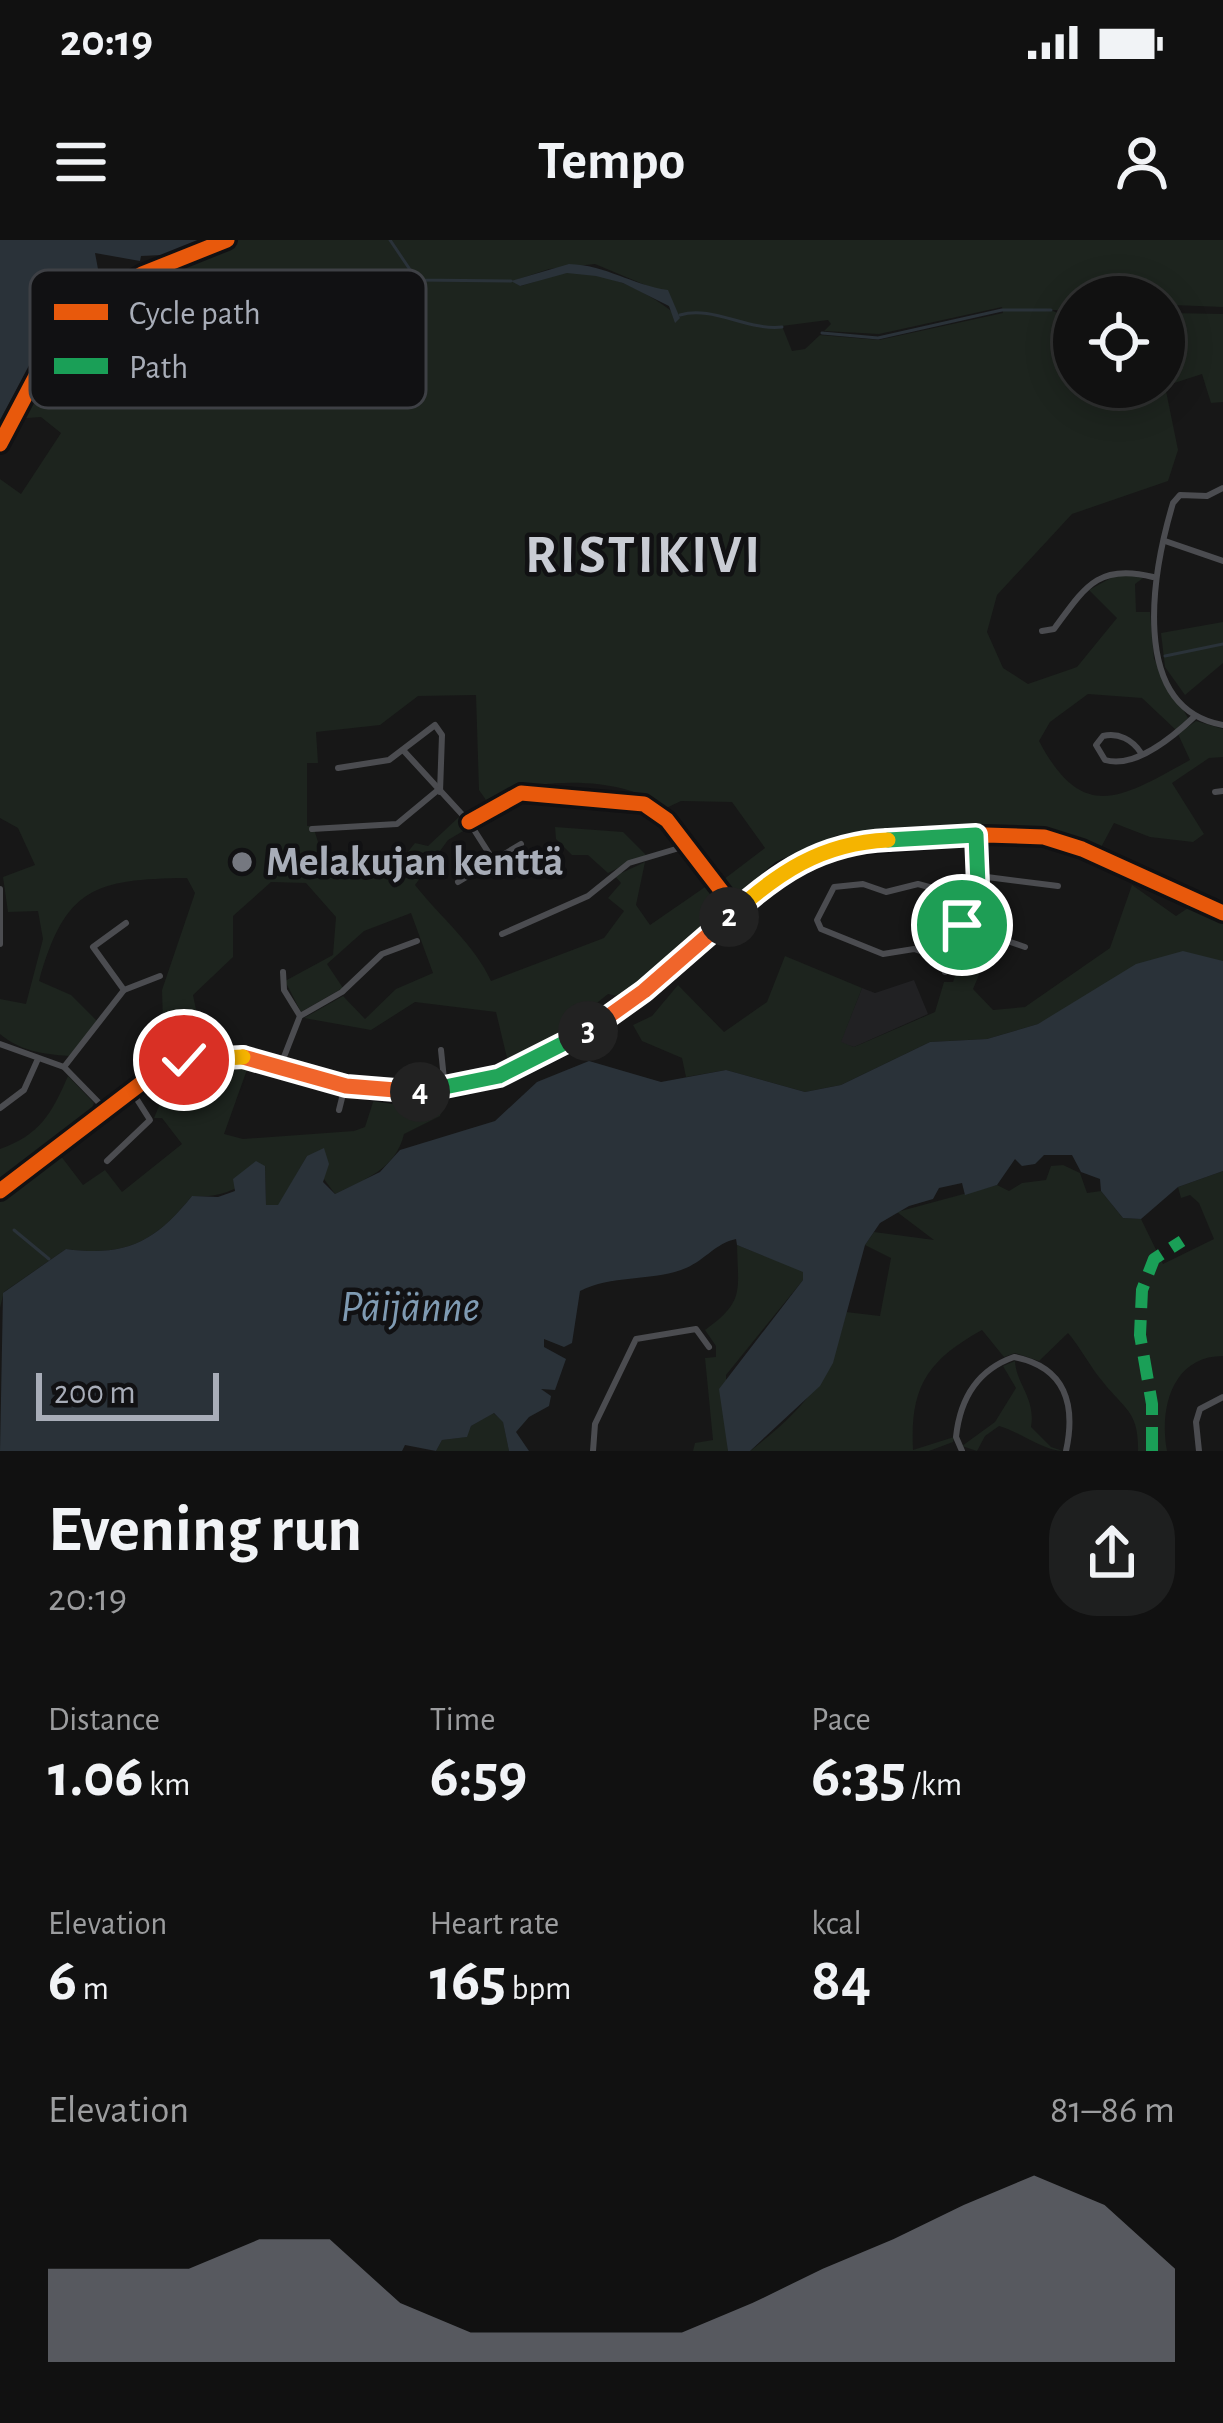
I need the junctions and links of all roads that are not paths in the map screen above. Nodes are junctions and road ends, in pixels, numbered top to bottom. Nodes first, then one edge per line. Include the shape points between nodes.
1 (227, 240) edge
2 (152, 270) edge
3 (30, 387) edge
4 (0, 444) edge
5 (1223, 488) edge
6 (1165, 541) junction
7 (1223, 561) edge
8 (1153, 577) junction
9 (1042, 631) dead end
10 (1195, 716) junction
11 (1223, 725) edge
12 (403, 750) junction
13 (1141, 753) junction
14 (338, 768) dead end
15 (439, 791) junction
16 (469, 821) junction
17 (312, 829) dead end
18 (976, 835) junction
19 (521, 844) dead end
20 (686, 846) junction
21 (491, 858) junction
22 (979, 876) junction
23 (458, 882) dead end
24 (1058, 886) dead end
25 (0, 889) edge
26 (973, 898) junction
27 (736, 910) junction
28 (1223, 913) edge
29 (1, 921) edge
30 (126, 923) dead end
31 (962, 925) junction
32 (502, 934) dead end
33 (417, 941) dead end
34 (0, 944) edge
35 (1025, 947) dead end
36 (948, 960) junction
37 (283, 972) dead end
38 (946, 973) dead end
39 (160, 976) dead end
40 (124, 990) junction
41 (301, 1016) junction
42 (0, 1044) edge
43 (441, 1050) dead end
44 (37, 1061) junction
45 (64, 1067) junction
46 (280, 1067) junction
47 (346, 1086) junction
48 (445, 1089) junction
49 (131, 1090) junction
50 (0, 1108) edge
51 (105, 1109) junction
52 (339, 1110) dead end
53 (107, 1161) dead end
54 (0, 1191) edge
55 (709, 1347) dead end
56 (1223, 1397) edge
57 (592, 1451) edge
58 (962, 1451) edge
59 (1066, 1451) edge
60 (1199, 1451) edge

1 - 2 street
3 - 4 street
5 - 6 street via 1180,495
6 - 7 street
6 - 8 street
8 - 9 street via 1109,572 1054,629
8 - 10 street via 1160,668
10 - 11 street
10 - 13 street
12 - 14 street
12 - 15 street
12 - 15 street via 440,727
13 - 13 street via 1116,763 1096,745 1115,735
15 - 16 street
15 - 17 street via 397,824
16 - 20 street via 521,793 630,800 657,812
16 - 21 street
18 - 22 street
18 - 27 street via 840,846 782,871
18 - 28 street via 1059,841
19 - 21 street
20 - 27 street
20 - 32 street via 629,863 588,896
21 - 23 street
22 - 24 street
22 - 26 street
25 - 29 street
26 - 31 street
26 - 36 street via 917,884 886,892 834,886 817,920 820,929 884,954 914,949
27 - 48 street via 579,1037 519,1068
29 - 34 street
30 - 40 street via 93,947
31 - 35 street
31 - 36 street
33 - 41 street via 382,954 343,992
36 - 38 street
37 - 41 street
39 - 40 street
40 - 45 street
41 - 46 street
42 - 44 street
43 - 48 street
44 - 45 street
44 - 50 street via 24,1090
45 - 51 street
46 - 47 street
46 - 49 street via 209,1056 168,1067
47 - 48 street
47 - 52 street
49 - 51 street
49 - 53 street via 150,1120
51 - 54 street
55 - 57 street via 696,1329 636,1339 595,1424
56 - 60 street via 1200,1409
58 - 59 street via 957,1429 968,1393 986,1370 1014,1357 1042,1368 1064,1390 1073,1420

